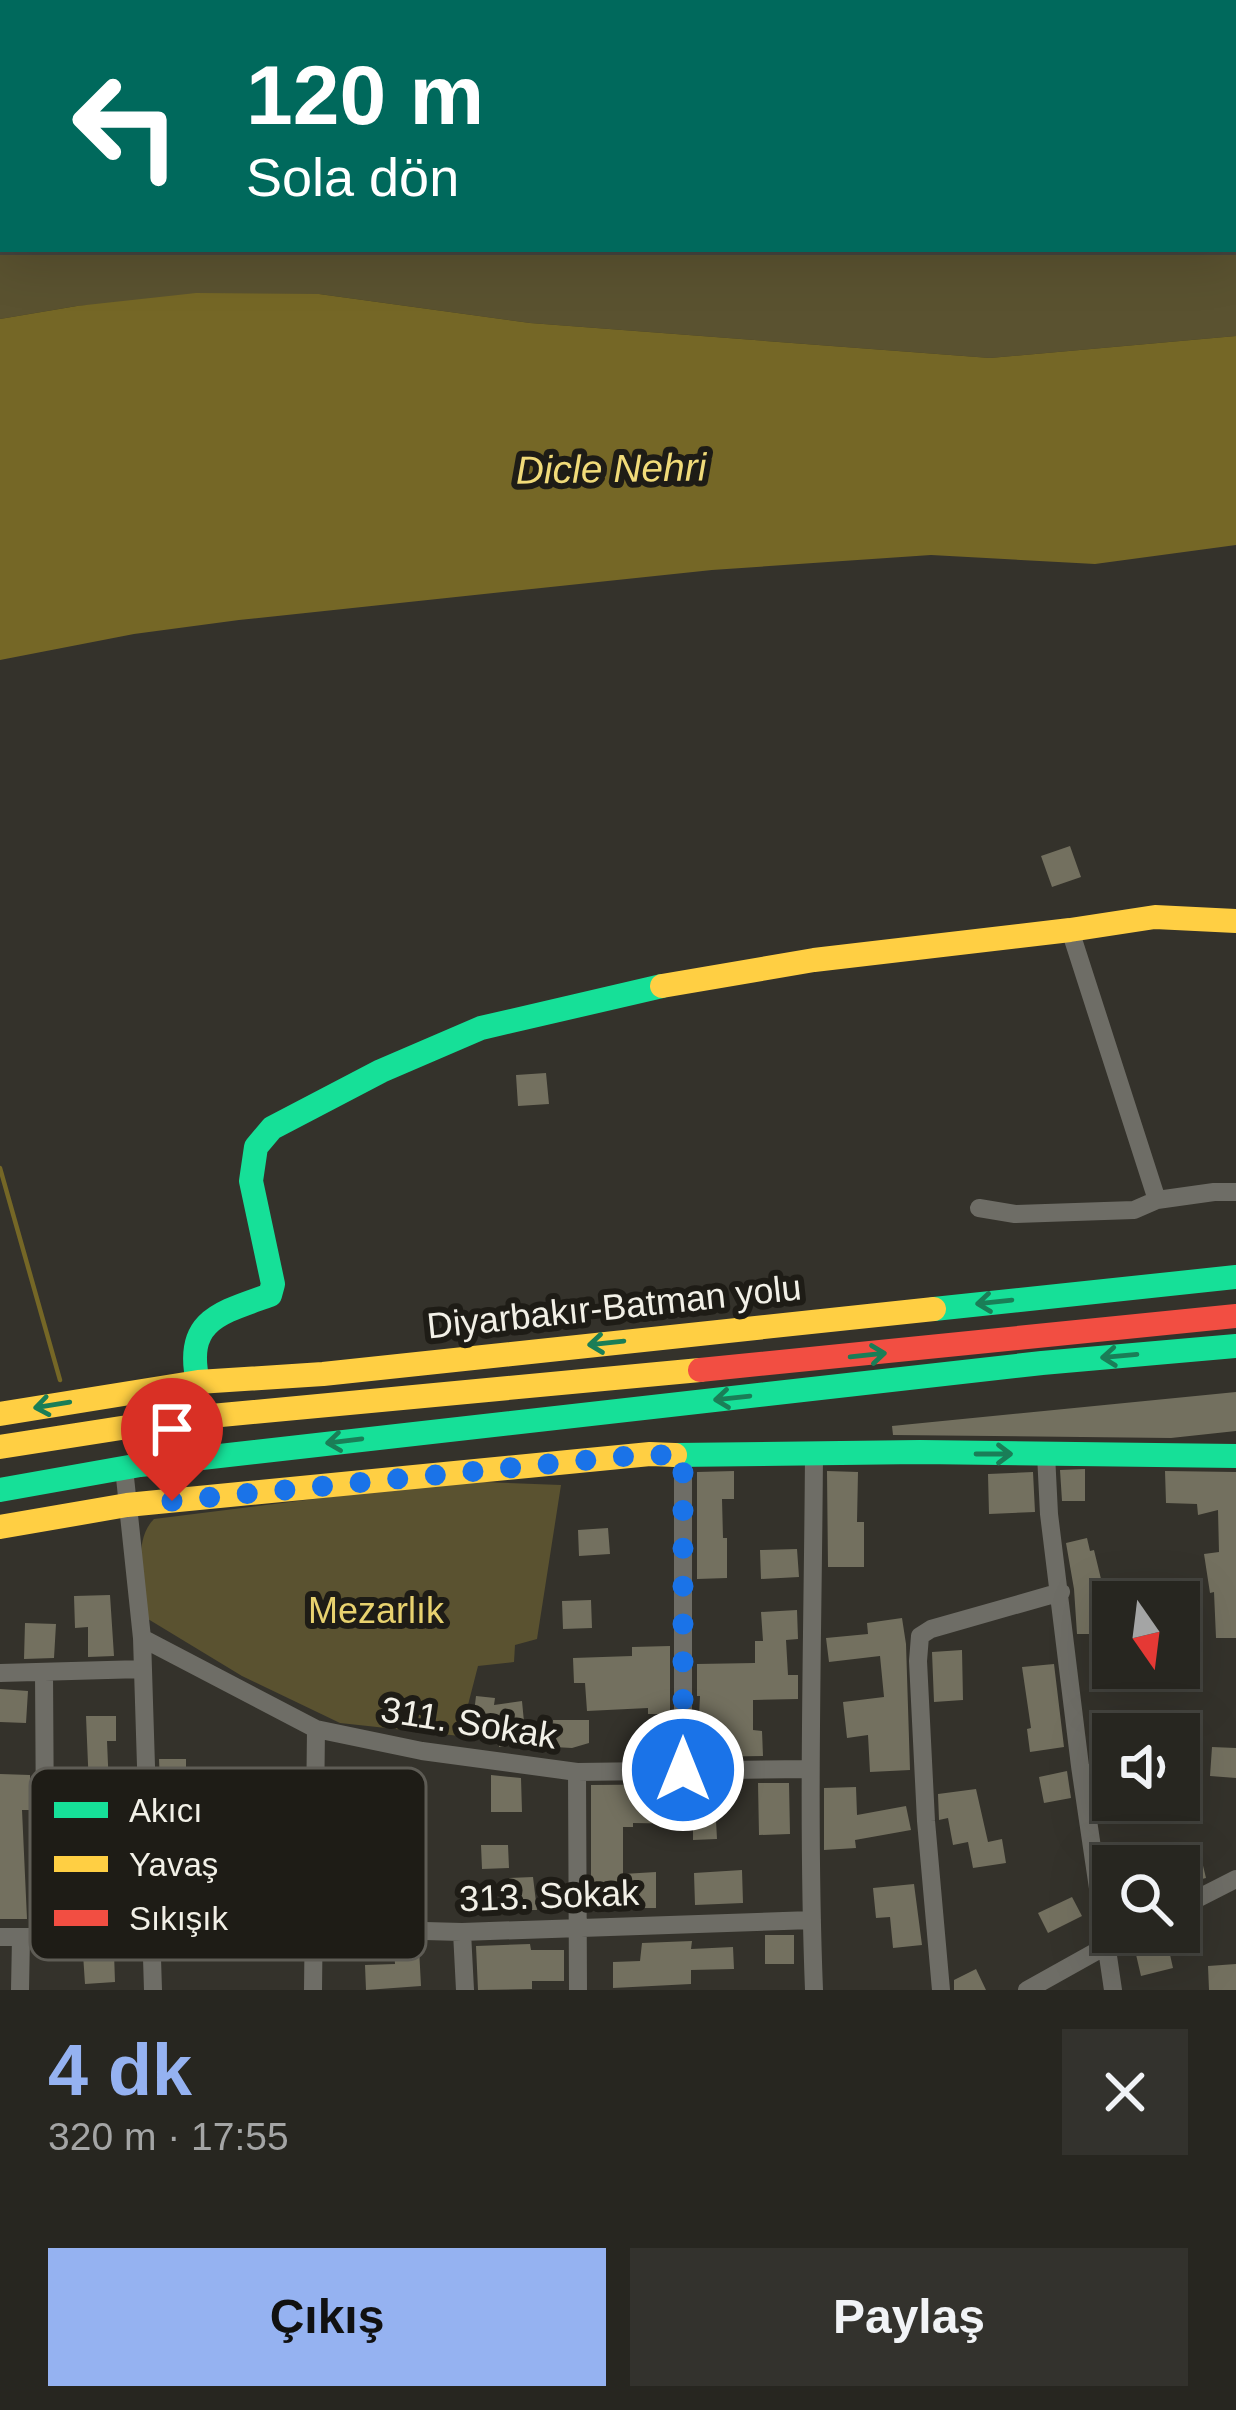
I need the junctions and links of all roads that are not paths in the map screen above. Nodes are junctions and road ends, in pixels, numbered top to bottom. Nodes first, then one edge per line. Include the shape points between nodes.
1 (1236, 920) edge
2 (1070, 930) junction
3 (1236, 1192) edge
4 (1157, 1200) junction
5 (980, 1208) dead end
6 (1236, 1277) edge
7 (1236, 1316) edge
8 (1236, 1346) edge
9 (198, 1382) junction
10 (0, 1414) edge
11 (0, 1447) edge
12 (814, 1453) junction
13 (1046, 1454) junction
14 (1236, 1456) edge
15 (683, 1457) junction
16 (124, 1468) junction
17 (0, 1490) edge
18 (127, 1505) junction
19 (0, 1528) edge
20 (1061, 1592) junction
21 (142, 1638) junction
22 (143, 1669) junction
23 (0, 1673) edge
24 (44, 1673) junction
25 (316, 1729) junction
26 (45, 1768) edge
27 (146, 1768) edge
28 (316, 1768) edge
29 (809, 1769) junction
30 (683, 1770) junction
31 (577, 1772) junction
32 (1092, 1845) edge
33 (1236, 1879) edge
34 (1200, 1897) edge
35 (812, 1920) junction
36 (579, 1928) junction
37 (426, 1931) edge
38 (462, 1932) junction
39 (30, 1941) edge
40 (1092, 1953) edge
41 (1107, 1953) edge
42 (152, 1960) edge
43 (313, 1960) edge
44 (20, 1990) edge
45 (153, 1990) edge
46 (313, 1990) edge
47 (465, 1990) edge
48 (578, 1990) edge
49 (814, 1990) edge
50 (941, 1990) edge
51 (1027, 1990) edge
52 (1113, 1990) edge

1 - 2 main road via 1155,917
2 - 4 street
2 - 9 main road via 814,960 632,992 481,1028 381,1071 272,1128 256,1148 251,1180 274,1284 270,1295 204,1326 192,1347
3 - 4 street
4 - 5 street via 1135,1210
6 -> 9 main road, Diyarbakır-Batman yolu
11 -> 7 main road, Diyarbakır-Batman yolu via 179,1419
8 -> 16 main road
9 -> 10 main road, Diyarbakır-Batman yolu
12 -> 13 main road
12 - 15 main road
12 - 29 street
13 - 14 main road
13 - 20 street
15 - 18 main road
15 - 30 street
16 - 17 main road
16 - 18 street
18 - 19 main road
18 - 21 street
20 - 32 street
20 - 50 street via 920,1636
21 - 22 street
21 - 25 street, 311. Sokak
22 - 24 street
22 - 27 street
23 - 24 street
24 - 26 street
25 - 28 street
25 - 31 street, 311. Sokak
29 - 30 street, 311. Sokak
29 - 35 street
30 - 31 street, 311. Sokak
31 - 36 street
33 - 34 street
35 - 36 street, 313. Sokak
35 - 49 street
36 - 38 street, 313. Sokak
36 - 48 street
37 - 38 street, 313. Sokak
38 - 47 street
39 - 44 street
40 - 51 street
41 - 52 street
42 - 45 street
43 - 46 street

